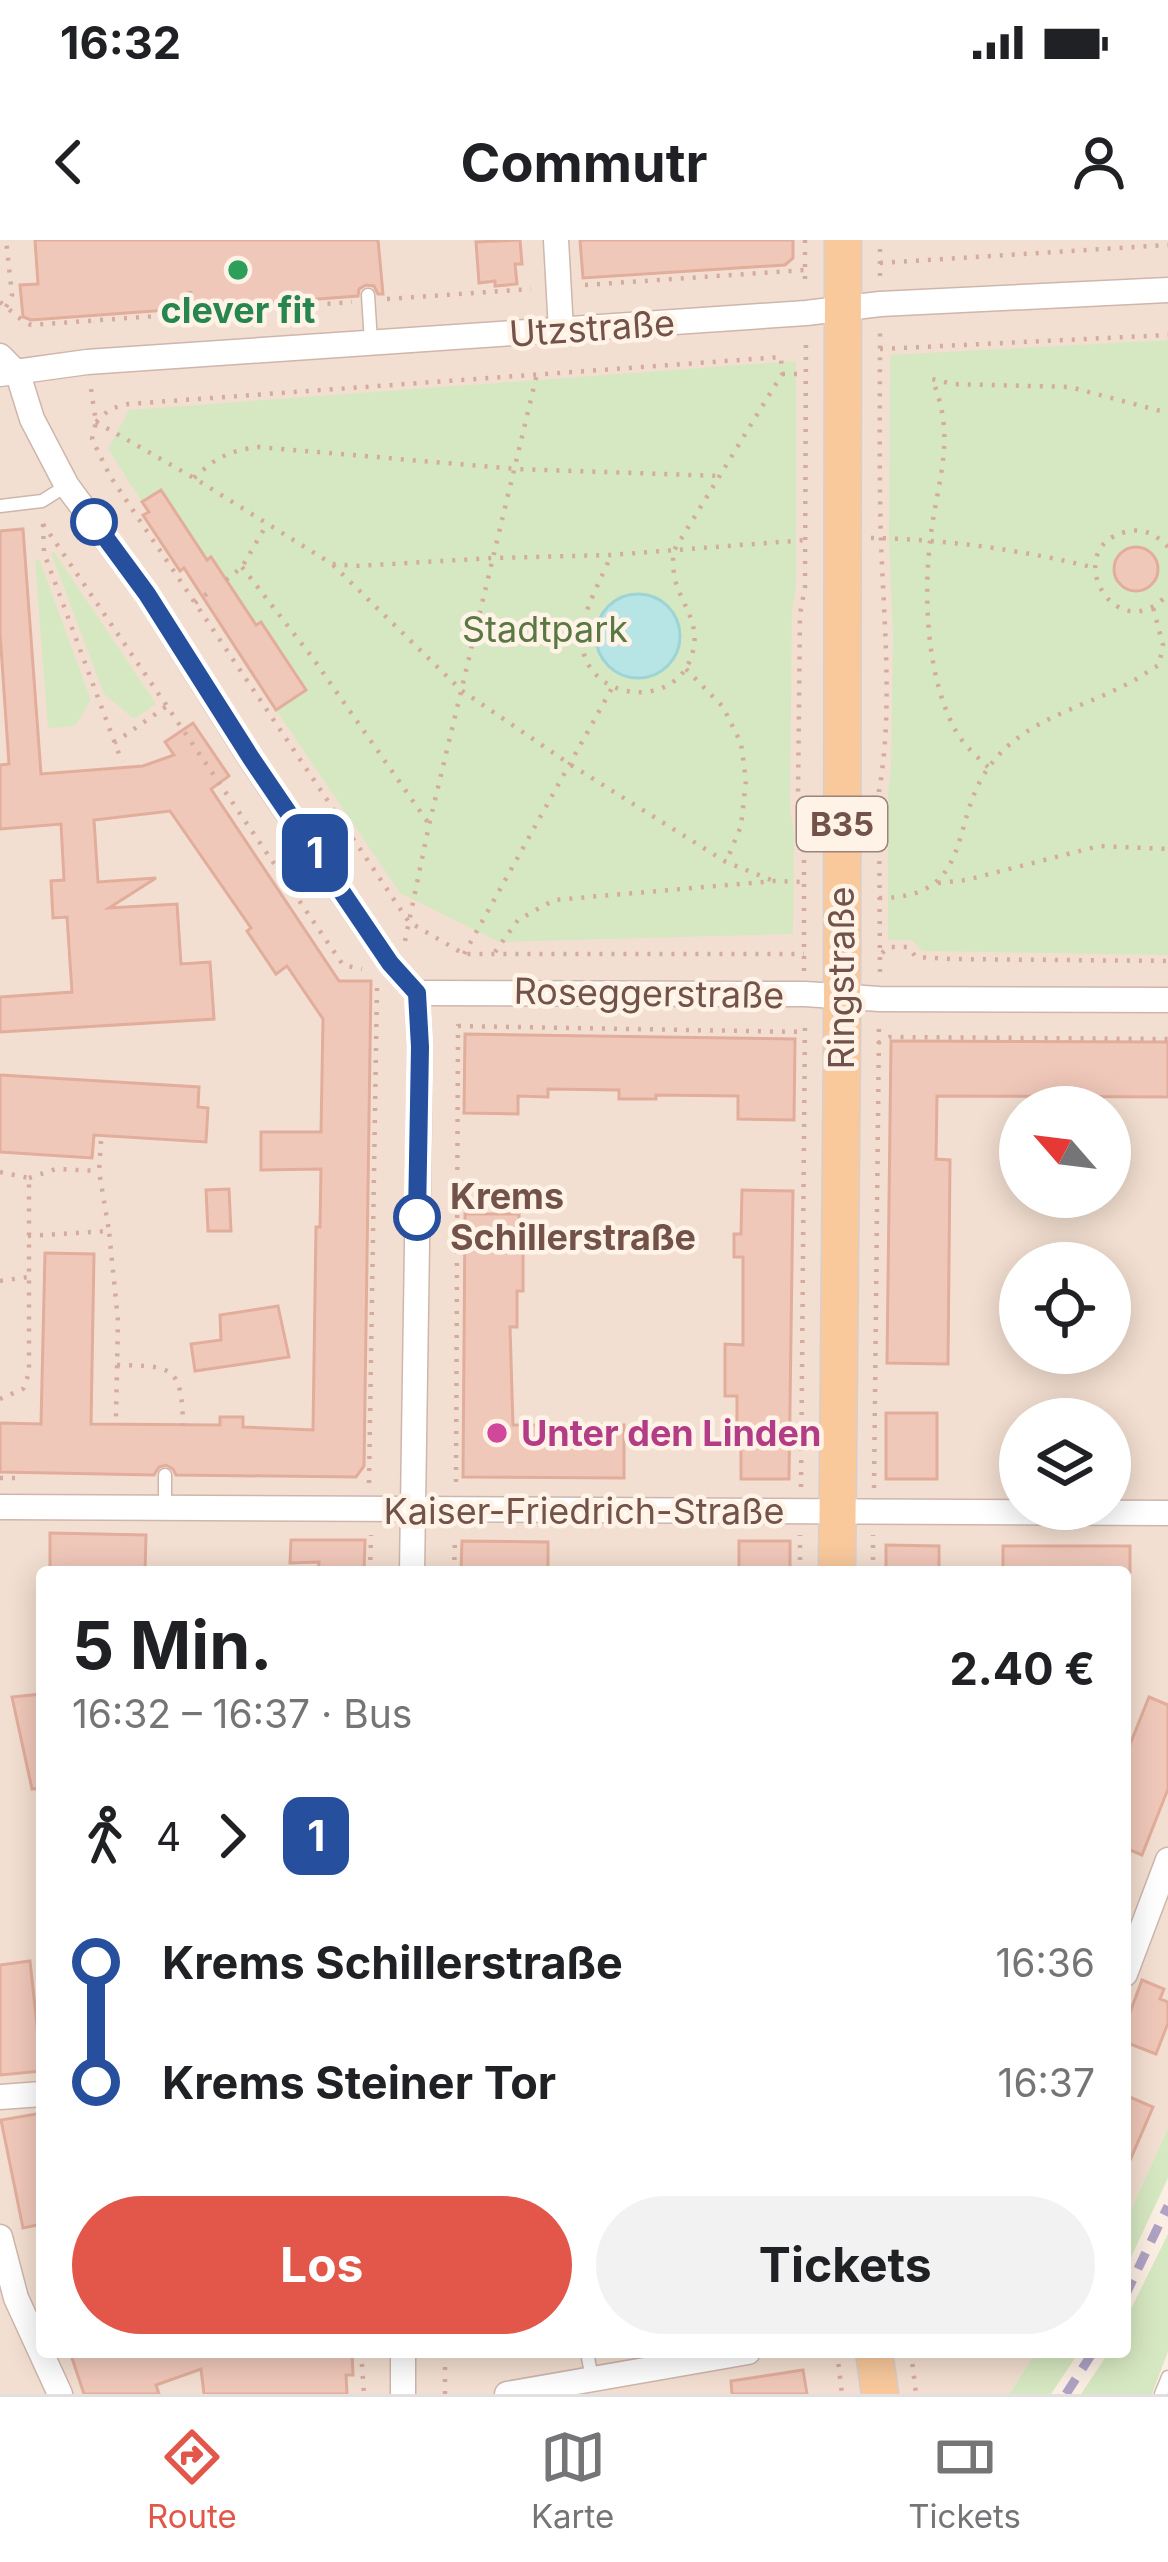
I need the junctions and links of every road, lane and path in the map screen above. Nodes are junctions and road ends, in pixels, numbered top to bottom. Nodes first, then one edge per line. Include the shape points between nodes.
1 (6, 240) edge
2 (556, 240) edge
3 (805, 240) edge
4 (843, 240) edge
5 (880, 240) edge
6 (1168, 245) edge
7 (579, 286) dead end
8 (537, 289) dead end
9 (1168, 290) edge
10 (190, 291) dead end
11 (368, 298) junction
12 (3, 304) edge
13 (842, 309) junction
14 (191, 314) junction
15 (81, 321) junction
16 (561, 330) junction
17 (1168, 335) edge
18 (84, 338) dead end
19 (371, 343) junction
20 (6, 368) edge
21 (537, 374) junction
22 (782, 374) junction
23 (91, 387) dead end
24 (1168, 413) edge
25 (97, 422) junction
26 (516, 469) junction
27 (721, 476) junction
28 (194, 478) junction
29 (67, 486) junction
30 (0, 506) edge
31 (267, 524) junction
32 (881, 538) junction
33 (804, 540) junction
34 (931, 540) junction
35 (1167, 543) edge
36 (673, 552) junction
37 (611, 555) junction
38 (494, 557) junction
39 (332, 564) junction
40 (242, 567) junction
41 (1095, 568) junction
42 (226, 580) dead end
43 (209, 592) dead end
44 (1168, 594) edge
45 (195, 603) junction
46 (1153, 607) junction
47 (1159, 664) junction
48 (686, 669) junction
49 (1168, 673) edge
50 (612, 688) junction
51 (461, 690) junction
52 (167, 706) junction
53 (114, 743) junction
54 (122, 762) dead end
55 (571, 765) junction
56 (988, 767) junction
57 (429, 824) junction
58 (1168, 849) edge
59 (726, 862) junction
60 (774, 881) junction
61 (803, 882) junction
62 (938, 883) junction
63 (878, 898) junction
64 (409, 922) junction
65 (494, 953) junction
66 (464, 954) junction
67 (1168, 961) edge
68 (417, 993) junction
69 (842, 997) junction
70 (1168, 1000) edge
71 (1168, 1039) edge
72 (101, 1141) dead end
73 (99, 1171) junction
74 (0, 1172) edge
75 (29, 1178) junction
76 (109, 1231) junction
77 (28, 1236) junction
78 (28, 1276) junction
79 (0, 1281) edge
80 (117, 1365) junction
81 (0, 1399) edge
82 (116, 1418) dead end
83 (184, 1426) dead end
84 (165, 1475) dead end
85 (455, 1482) dead end
86 (371, 1484) dead end
87 (801, 1484) dead end
88 (874, 1486) dead end
89 (0, 1507) edge
90 (165, 1508) junction
91 (414, 1509) junction
92 (837, 1512) junction
93 (1168, 1513) edge
94 (370, 1534) dead end
95 (454, 1534) dead end
96 (873, 1538) dead end
97 (800, 1540) dead end
98 (370, 1566) edge
99 (412, 1566) edge
100 (454, 1566) edge
101 (800, 1566) edge
102 (837, 1566) edge
103 (873, 1566) edge
104 (1168, 1861) edge
105 (1131, 1958) edge
106 (36, 2094) edge
107 (0, 2097) edge
108 (0, 2237) edge
109 (36, 2342) edge
110 (44, 2358) edge
111 (361, 2358) edge
112 (404, 2358) edge
113 (445, 2358) edge
114 (588, 2358) edge
115 (713, 2358) edge
116 (838, 2358) edge
117 (875, 2358) edge
118 (911, 2358) edge
119 (1168, 2377) edge
120 (592, 2379) junction
121 (60, 2394) edge
122 (364, 2394) edge
123 (403, 2394) edge
124 (445, 2394) edge
125 (507, 2394) edge
126 (842, 2394) edge
127 (880, 2394) edge
128 (916, 2394) edge
129 (1162, 2394) edge

1 - 12 path via 12,295
2 - 16 street
3 - 7 path via 805,270
4 - 13 main road, Ringstraße / B35
5 - 6 path via 880,263
8 - 11 path
9 - 13 street, Utzstraße
10 - 14 path
11 - 14 path
11 - 19 lane
12 - 15 path via 31,325
13 - 16 street, Utzstraße
13 - 69 main road, Ringstraße / B35
14 - 15 path
15 - 18 path
16 - 19 street, Utzstraße
17 - 32 path via 880,349
19 - 20 street, Utzstraße
20 - 29 street
21 - 22 path via 781,357
21 - 25 path via 128,404
21 - 26 path
22 - 27 path
22 - 33 path via 805,374
23 - 25 path
24 - 34 path via 1070,387 932,379 946,435
25 - 28 path
25 - 45 path via 98,456
26 - 27 path
26 - 28 path via 259,447 232,450
26 - 38 path
27 - 36 path
28 - 31 path
29 - 30 lane via 42,501
29 - 68 street
31 - 39 path
31 - 40 path
32 - 34 path
32 - 63 path
33 - 36 path
33 - 61 path
34 - 41 path
34 - 56 path via 928,620 942,698 957,734
35 - 41 path via 1122,532 1108,540
36 - 37 path
36 - 48 path via 696,635
37 - 38 path
37 - 50 path via 581,638 590,668
38 - 39 path
38 - 51 path
39 - 51 path
40 - 42 path
40 - 57 path
41 - 46 path via 1107,600 1122,609
43 - 45 path
44 - 46 path
45 - 64 path
46 - 47 path
47 - 49 path
47 - 56 path via 1028,728
48 - 50 path via 651,693
48 - 59 path via 723,707 741,742 741,826
50 - 55 path
51 - 55 path
51 - 57 path
52 - 53 path
52 - 53 path via 44,524 44,553
52 - 86 path via 343,965 377,972
53 - 54 path
55 - 59 path
55 - 66 path
56 - 62 path
57 - 64 path
58 - 62 path via 1099,846
59 - 60 path
60 - 61 path
60 - 65 path via 554,900 518,920
61 - 65 path via 804,954
62 - 63 path
63 - 67 path via 880,955 908,946 916,957
64 - 66 path
65 - 66 path
68 - 69 street, Roseggerstraße
68 - 91 street
69 - 70 street, Roseggerstraße
69 - 92 main road, Ringstraße / B35
71 - 88 path via 878,1043
72 - 73 path
73 - 75 path via 56,1169
73 - 76 path
74 - 75 path
75 - 77 path
76 - 77 path
76 - 80 path
77 - 78 path
78 - 79 path
78 - 81 path via 28,1373 23,1389
80 - 82 path
80 - 83 path via 169,1370 183,1393
84 - 90 lane
85 - 87 path via 458,1026 805,1032
89 - 90 street, Kaiser-Friedrich-Straße
90 - 91 street, Kaiser-Friedrich-Straße
91 - 92 street, Kaiser-Friedrich-Straße
91 - 99 street
92 - 93 street, Kaiser-Friedrich-Straße
92 - 102 main road, Ringstraße / B35
94 - 98 path
95 - 100 path
96 - 103 path
97 - 101 path
104 - 105 street
106 - 107 street
108 - 109 street
110 - 121 street
111 - 122 path
112 - 123 street
113 - 124 path
114 - 120 lane
115 - 120 street
116 - 126 path
117 - 127 main road
118 - 128 path
119 - 129 lane
120 - 125 street

